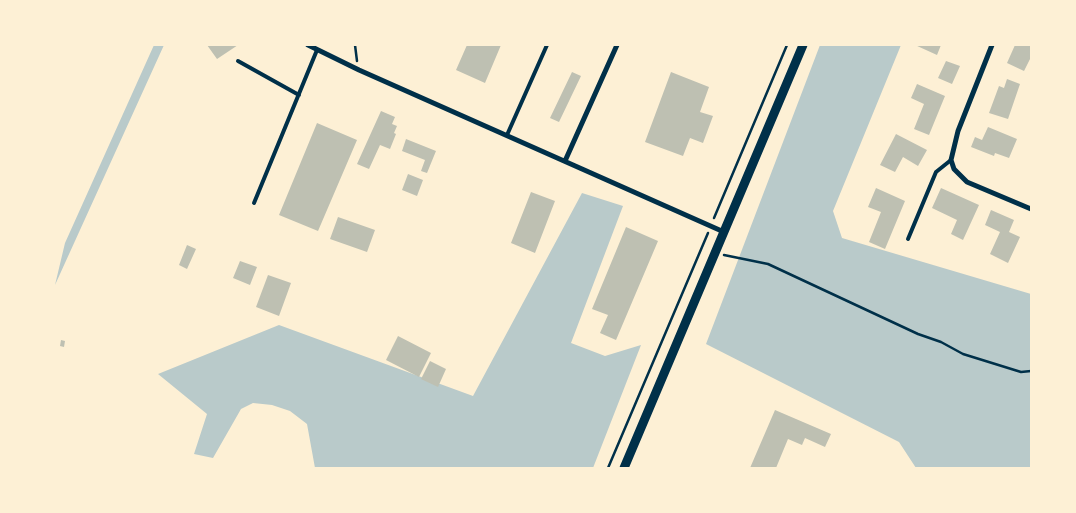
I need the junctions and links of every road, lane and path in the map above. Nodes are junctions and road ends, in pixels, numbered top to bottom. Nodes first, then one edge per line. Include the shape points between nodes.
1 (308, 45) edge
2 (547, 45) edge
3 (617, 45) edge
4 (787, 45) edge
5 (803, 45) edge
6 (992, 45) edge
7 (317, 50) junction
8 (238, 61) dead end
9 (299, 95) junction
10 (507, 135) junction
11 (951, 160) junction
12 (565, 162) junction
13 (254, 203) dead end
14 (1031, 209) edge
15 (711, 226) junction
16 (724, 232) junction
17 (908, 239) dead end
18 (715, 254) junction
19 (1031, 371) edge
20 (608, 468) edge
21 (624, 468) edge

1 - 7 street
2 - 10 lane
3 - 12 street
4 - 15 path
5 - 16 street
6 - 11 street via 958,131
7 - 9 lane
7 - 10 street
8 - 9 lane
9 - 13 lane
10 - 12 street
11 - 14 street via 954,170 967,182
11 - 17 lane via 936,172
12 - 15 street
15 - 16 street
15 - 20 path
16 - 18 street
18 - 19 path via 768,264 963,354 1021,372
18 - 21 street

